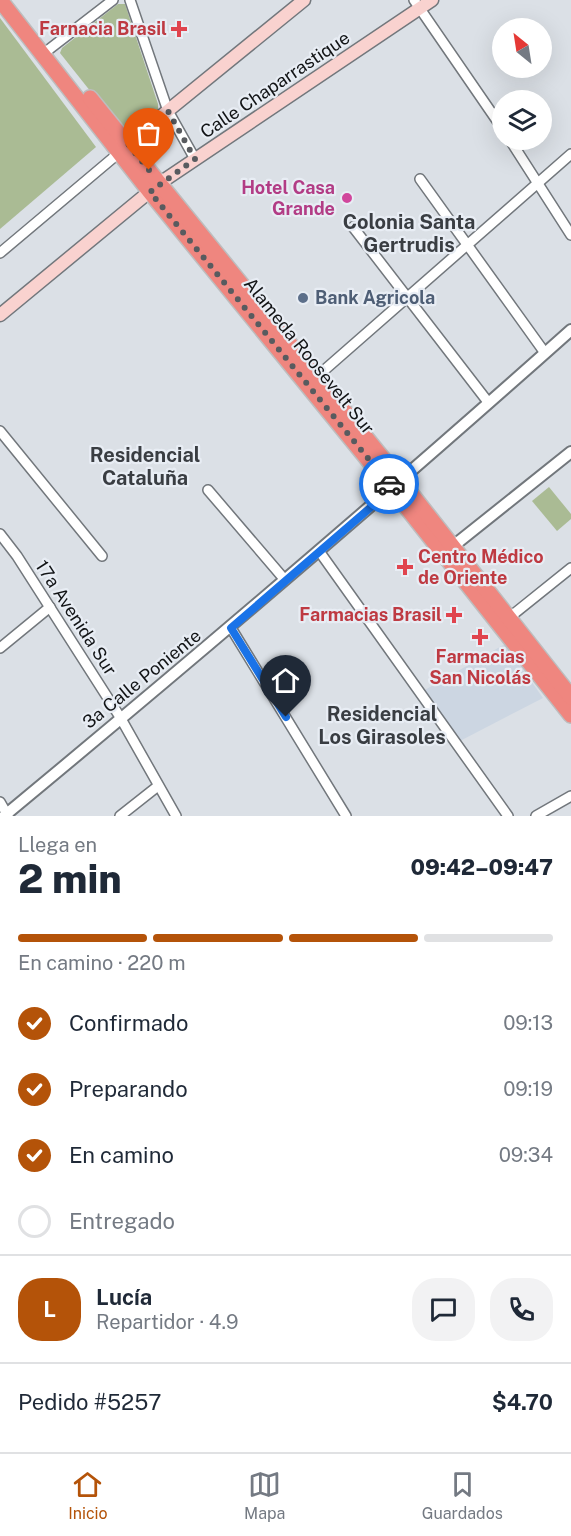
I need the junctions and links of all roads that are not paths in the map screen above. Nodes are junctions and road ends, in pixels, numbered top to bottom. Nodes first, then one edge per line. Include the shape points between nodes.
1 (0, 0) edge
2 (11, 0) edge
3 (113, 0) edge
4 (130, 0) edge
5 (304, 0) edge
6 (432, 0) edge
7 (417, 4) edge
8 (46, 51) junction
9 (168, 111) junction
10 (492, 113) edge
11 (122, 149) junction
12 (517, 150) edge
13 (571, 154) edge
14 (195, 159) junction
15 (420, 179) dead end
16 (539, 181) junction
17 (155, 188) junction
18 (353, 227) dead end
19 (571, 235) edge
20 (468, 246) junction
21 (0, 253) edge
22 (407, 299) junction
23 (0, 315) edge
24 (571, 330) edge
25 (545, 353) junction
26 (312, 382) junction
27 (488, 402) junction
28 (0, 431) edge
29 (571, 452) edge
30 (397, 485) junction
31 (208, 489) dead end
32 (0, 534) edge
33 (452, 547) junction
34 (319, 551) junction
35 (102, 556) dead end
36 (571, 568) edge
37 (285, 580) junction
38 (50, 607) junction
39 (504, 621) junction
40 (231, 628) junction
41 (0, 648) edge
42 (571, 697) edge
43 (571, 715) edge
44 (120, 717) junction
45 (158, 786) junction
46 (571, 796) edge
47 (0, 802) edge
48 (6, 815) edge
49 (120, 816) edge
50 (176, 816) edge
51 (346, 816) edge
52 (508, 816) edge
53 (536, 816) edge

1 - 8 highway
2 - 8 highway
3 - 8 street
4 - 9 street
5 - 9 main road
6 - 7 main road, Calle Chaparrastique
7 - 10 street
7 - 14 main road, Calle Chaparrastique
8 - 11 highway, Alameda Roosevelt Sur
9 - 11 main road
9 - 14 street
11 - 17 highway, Alameda Roosevelt Sur
11 - 21 street
12 - 16 street
13 - 16 street
14 - 17 main road, Calle Chaparrastique
15 - 20 street
16 - 19 street
16 - 20 street
17 - 23 main road, Calle Chaparrastique
17 - 26 highway, Alameda Roosevelt Sur
18 - 22 street
20 - 22 street
20 - 25 street
22 - 26 street
22 - 27 street
24 - 25 street, 3a Calle Poniente
25 - 27 street, 3a Calle Poniente
26 - 30 highway, Alameda Roosevelt Sur
27 - 30 street, 3a Calle Poniente
28 - 35 street
29 - 33 street
30 - 33 highway, Alameda Roosevelt Sur
30 - 34 street, 3a Calle Poniente
30 - 39 highway, Alameda Roosevelt Sur
31 - 37 street
32 - 38 street, 17a Avenida Sur
33 - 39 highway, Alameda Roosevelt Sur
34 - 37 street, 3a Calle Poniente
34 - 52 street
36 - 39 street
37 - 40 street, 3a Calle Poniente
38 - 41 street
38 - 44 street, 17a Avenida Sur
39 - 42 highway, Alameda Roosevelt Sur
39 - 43 highway, Alameda Roosevelt Sur
40 - 44 street, 3a Calle Poniente
40 - 51 street
44 - 45 street, 17a Avenida Sur
44 - 48 street, 3a Calle Poniente
45 - 49 street
45 - 50 street, 17a Avenida Sur
46 - 53 street
47 - 48 street

